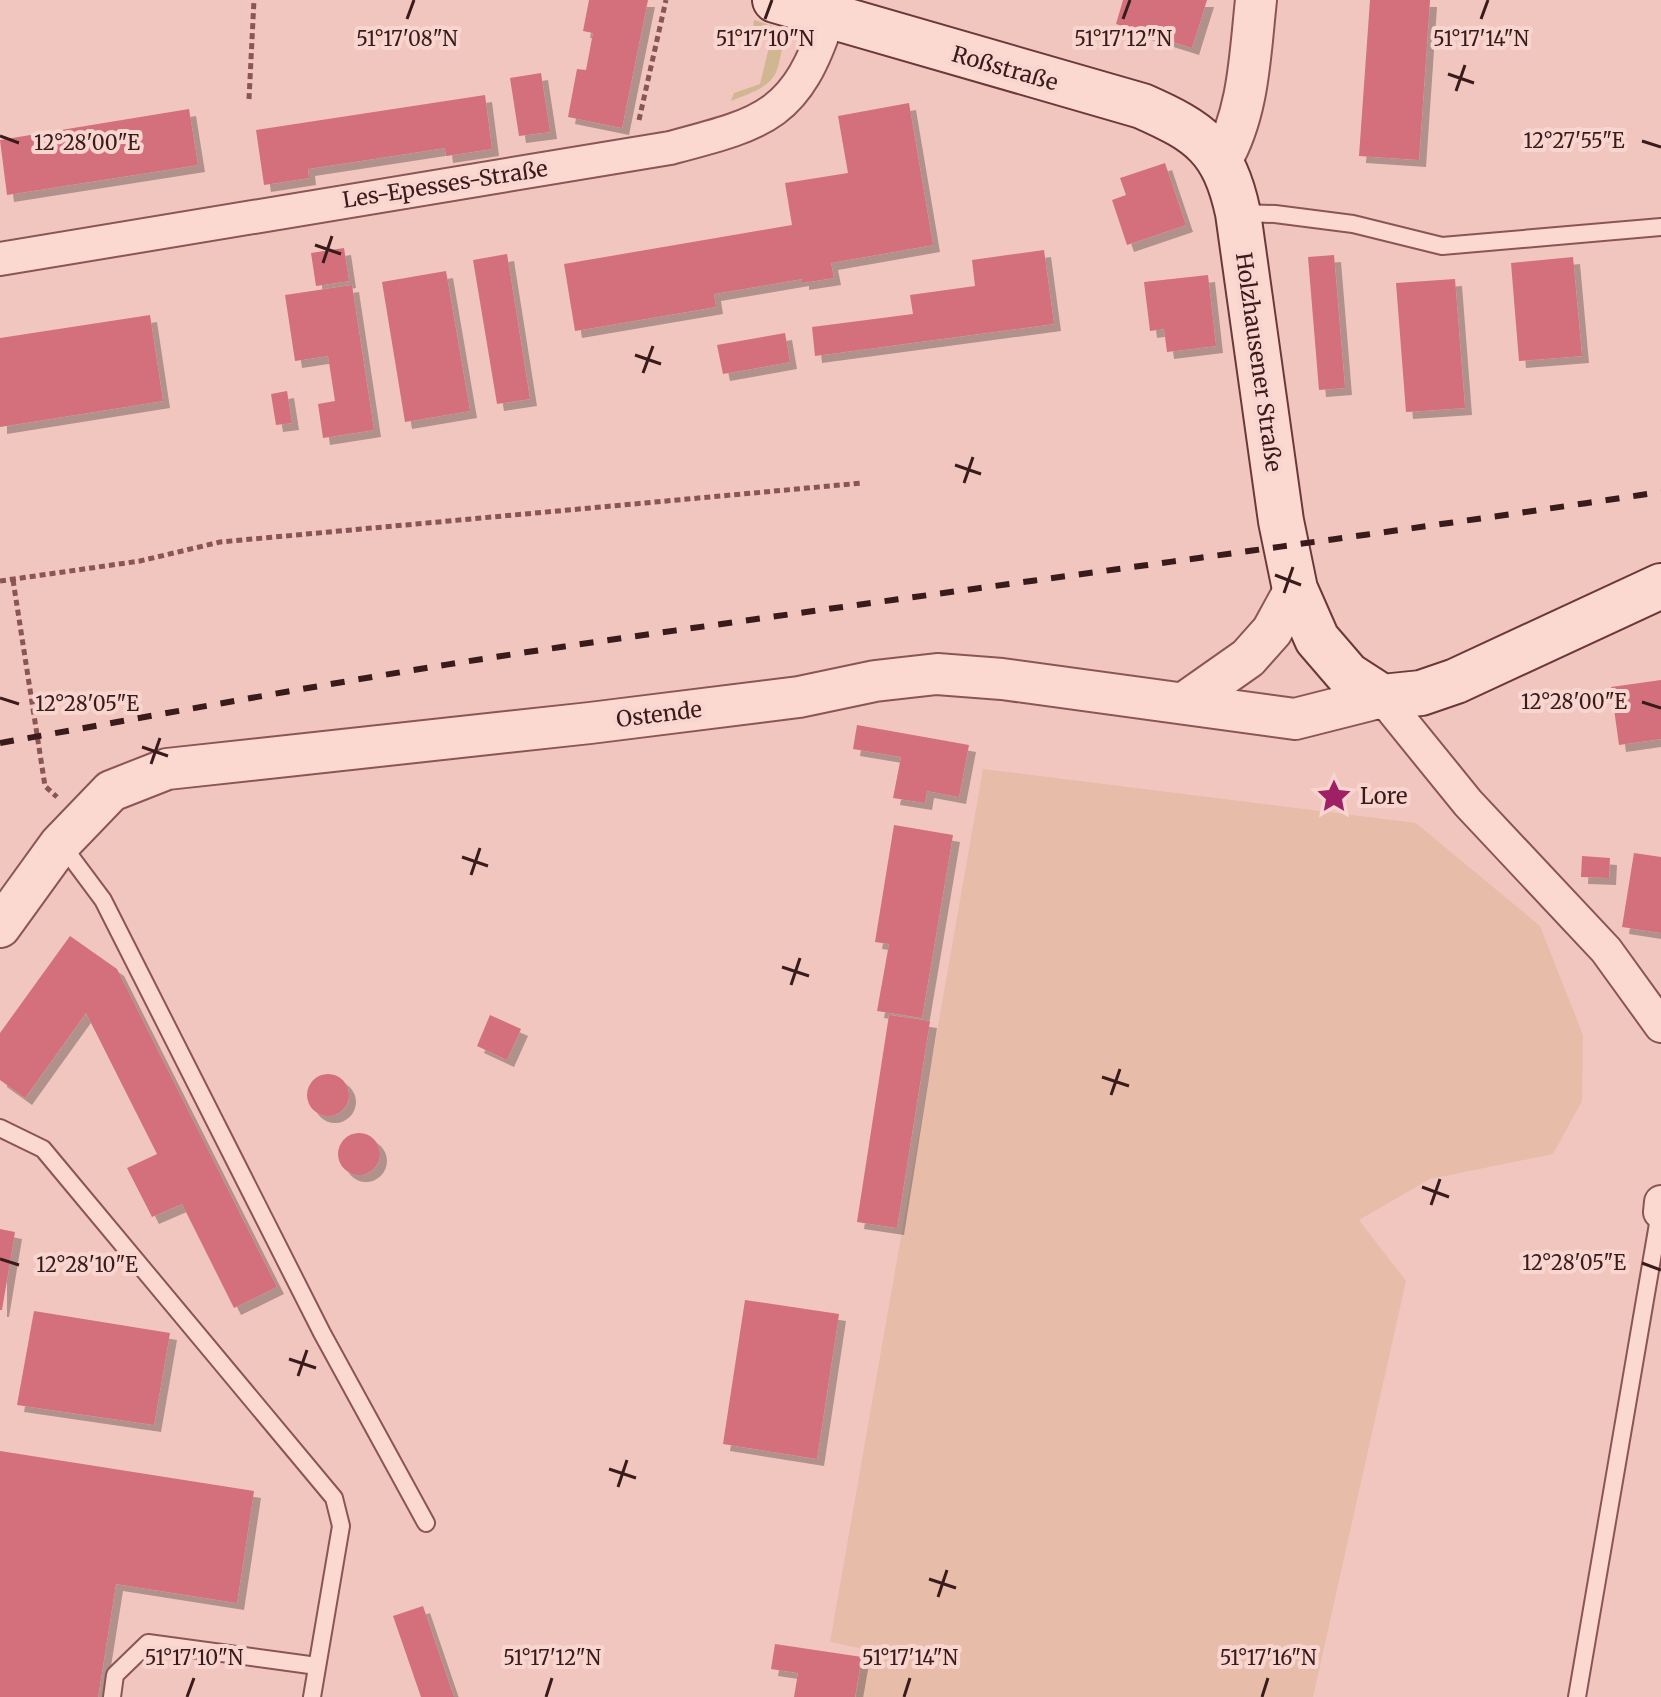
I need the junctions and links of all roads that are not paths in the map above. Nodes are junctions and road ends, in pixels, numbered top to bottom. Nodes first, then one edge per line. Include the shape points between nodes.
1 (775, 0) edge
2 (1256, 0) edge
3 (829, 16) junction
4 (1221, 161) junction
5 (1238, 213) junction
6 (1661, 227) edge
7 (0, 259) edge
8 (1661, 586) edge
9 (1295, 589) junction
10 (1382, 697) junction
11 (1184, 703) junction
12 (60, 844) junction
13 (0, 927) edge
14 (1661, 1026) edge
15 (0, 1128) edge
16 (1660, 1207) edge
17 (426, 1523) dead end
18 (317, 1666) junction
19 (112, 1697) edge
20 (312, 1697) edge
21 (1577, 1697) edge

1 - 3 main road, Roßstraße
2 - 4 street via 1238,123
3 - 4 main road, Roßstraße via 1142,106 1204,139
3 - 7 street, Les-Epesses-Straße via 818,51 785,102 766,117 726,134 670,148
4 - 5 main road, Holzhausener Straße
5 - 6 lane via 1353,224 1442,246
5 - 9 main road, Holzhausener Straße
8 - 10 main road via 1456,681 1421,693
9 - 10 main road, Holzhausener Straße via 1317,639 1348,675
9 - 11 street via 1272,631 1248,658
10 - 11 street, Ostende via 1295,719
10 - 14 street, Holzhausener Straße via 1468,803 1606,950
11 - 12 street, Ostende via 937,674 590,723 218,762 167,769 111,791
12 - 13 street, Ostende
12 - 17 lane via 103,900 322,1333
15 - 18 lane via 43,1149 334,1498 341,1526
16 - 21 lane
18 - 19 lane via 148,1643 115,1675
18 - 20 lane

